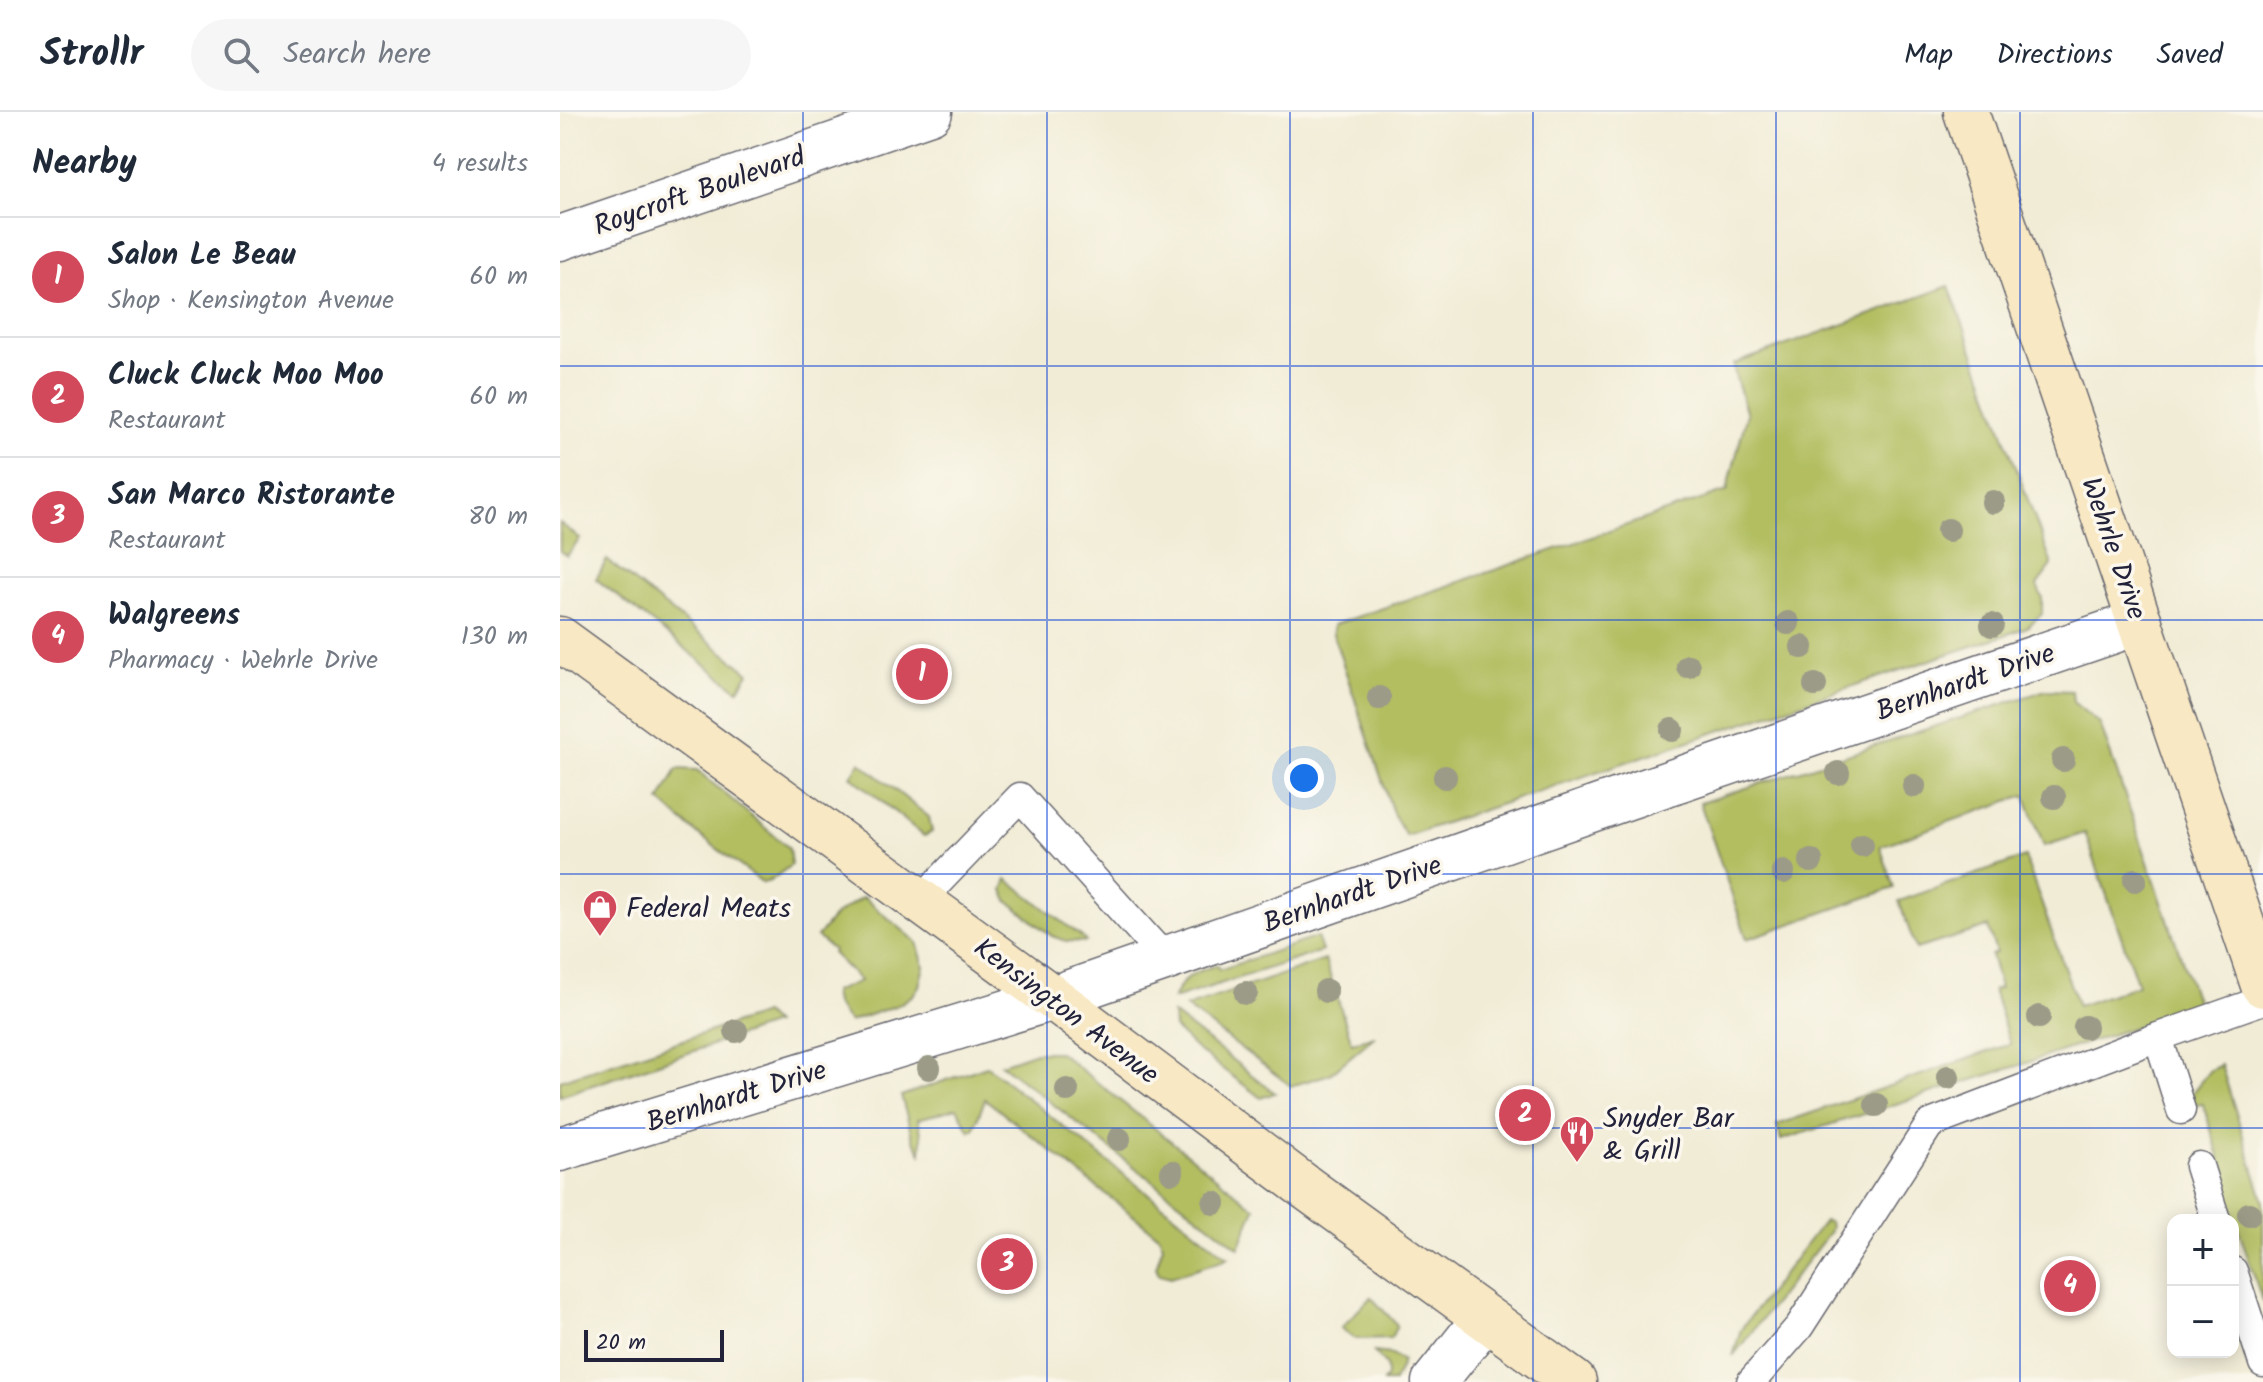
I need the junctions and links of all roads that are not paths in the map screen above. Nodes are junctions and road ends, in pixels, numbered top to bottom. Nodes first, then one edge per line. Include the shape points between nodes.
1 (930, 112) edge
2 (1966, 112) edge
3 (560, 238) edge
4 (2140, 622) junction
5 (560, 639) edge
6 (920, 901) junction
7 (1165, 958) junction
8 (2263, 985) edge
9 (1053, 998) junction
10 (2263, 1000) edge
11 (2158, 1037) junction
12 (2181, 1110) dead end
13 (560, 1149) edge
14 (2199, 1166) dead end
15 (2214, 1214) edge
16 (2238, 1286) edge
17 (1485, 1318) junction
18 (2263, 1363) edge
19 (1434, 1382) edge
20 (1574, 1382) edge
21 (1751, 1382) edge

1 - 3 street, Roycroft Boulevard
2 - 4 street, Wehrle Drive
4 - 7 street, Bernhardt Drive
4 - 8 street, Wehrle Drive
5 - 6 street, Kensington Avenue
6 - 7 lane via 1020,797
6 - 9 street, Kensington Avenue
7 - 9 street, Bernhardt Drive
9 - 13 street, Bernhardt Drive
9 - 17 street, Kensington Avenue
10 - 11 lane
11 - 12 lane
11 - 21 lane via 1930,1124 1799,1327
14 - 15 lane
16 - 18 lane
17 - 19 street
17 - 20 street, Kensington Avenue

